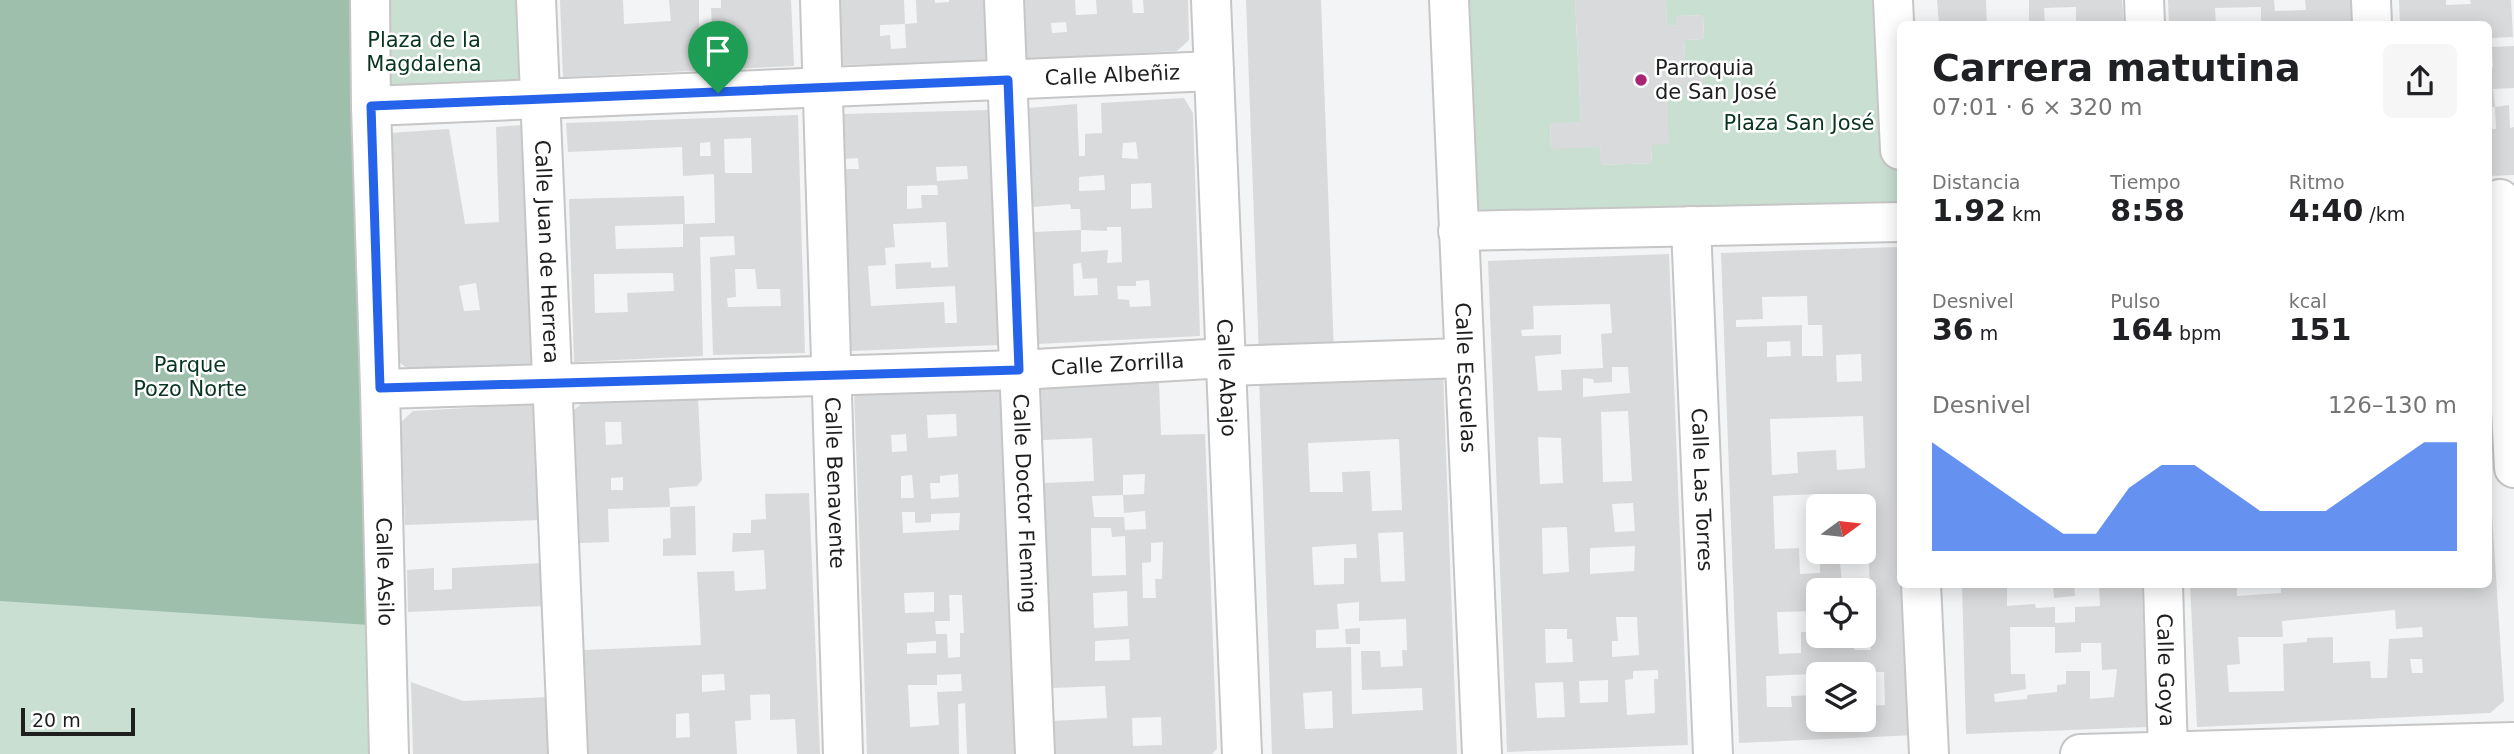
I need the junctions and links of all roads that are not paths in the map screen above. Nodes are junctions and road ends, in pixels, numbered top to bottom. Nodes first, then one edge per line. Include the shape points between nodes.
1 (370, 0) edge
2 (536, 0) edge
3 (820, 0) edge
4 (1004, 0) edge
5 (1211, 0) edge
6 (1449, 0) edge
7 (1893, 0) edge
8 (2144, 0) edge
9 (2371, 0) edge
10 (2145, 21) edge
11 (2372, 21) edge
12 (1214, 71) junction
13 (1008, 80) junction
14 (1897, 86) edge
15 (824, 89) junction
16 (540, 99) junction
17 (371, 106) junction
18 (2501, 199) edge
19 (1897, 222) edge
20 (1691, 226) junction
21 (1458, 231) junction
22 (1463, 358) junction
23 (1226, 362) junction
24 (1019, 370) junction
25 (830, 375) junction
26 (552, 384) junction
27 (380, 388) junction
28 (2514, 468) edge
29 (1921, 588) edge
30 (2163, 588) edge
31 (2514, 742) edge
32 (2168, 752) edge
33 (388, 754) edge
34 (568, 754) edge
35 (843, 754) edge
36 (1035, 754) edge
37 (1242, 754) edge
38 (1482, 754) edge
39 (1713, 754) edge
40 (1929, 754) edge
41 (2080, 754) edge

1 - 17 street
2 - 16 street, Calle Juan de Herrera
3 - 15 street, Calle Benavente
4 - 13 street, Calle Doctor Fleming
5 - 12 street, Calle Abajo
6 - 21 street, Calle Escuelas
7 - 14 street
8 - 10 street
9 - 11 street
12 - 13 street, Calle Albeñiz
12 - 23 street, Calle Abajo
13 - 15 street, Calle Albeñiz
13 - 24 street, Calle Doctor Fleming
15 - 16 street, Calle Albeñiz
15 - 25 street, Calle Benavente
16 - 17 street, Calle Albeñiz
16 - 26 street, Calle Juan de Herrera
17 - 27 street
18 - 28 street
19 - 20 street
20 - 21 street
20 - 39 street, Calle Las Torres
21 - 22 street, Calle Escuelas
22 - 23 street, Calle Zorrilla
22 - 38 street, Calle Escuelas
23 - 24 street, Calle Zorrilla
23 - 37 street, Calle Abajo
24 - 25 street, Calle Zorrilla
24 - 36 street, Calle Doctor Fleming
25 - 26 street, Calle Zorrilla
25 - 35 street, Calle Benavente
26 - 27 street, Calle Zorrilla
26 - 34 street, Calle Juan de Herrera
27 - 33 street, Calle Asilo
29 - 40 street
30 - 32 street, Calle Goya
31 - 32 street
32 - 41 street

